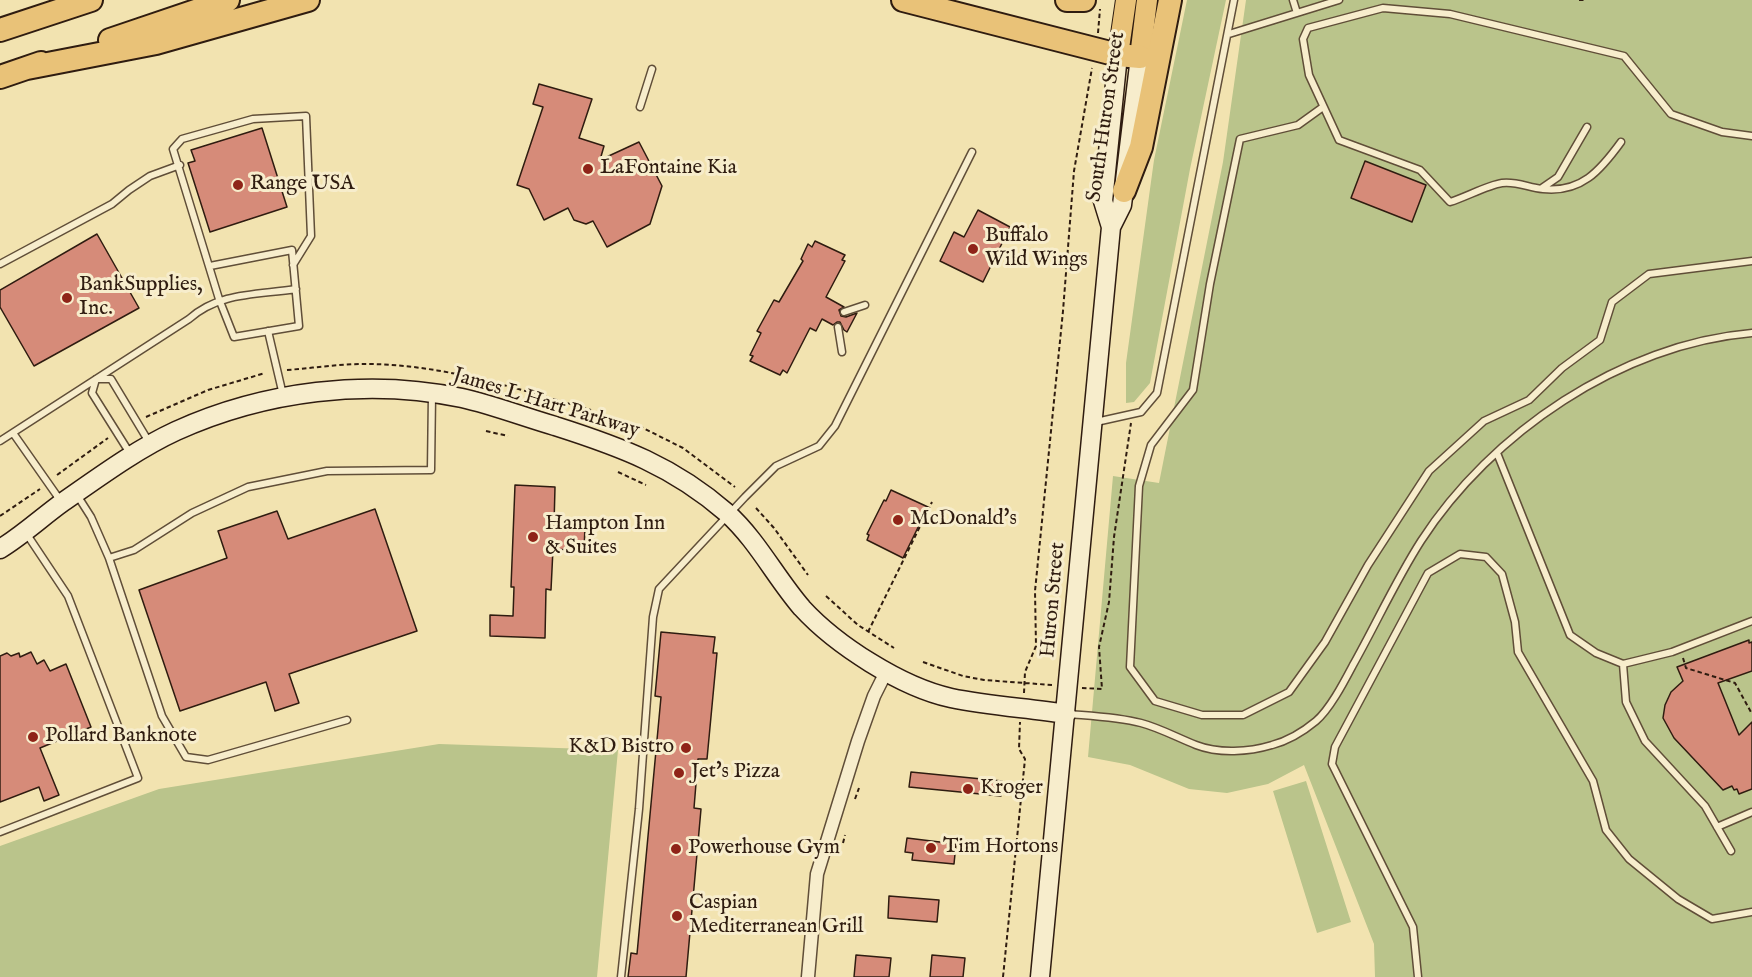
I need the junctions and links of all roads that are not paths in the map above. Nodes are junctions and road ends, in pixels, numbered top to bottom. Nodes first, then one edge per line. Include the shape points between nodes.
1 (91, 0) edge
2 (228, 0) edge
3 (308, 0) edge
4 (903, 0) edge
5 (1067, 0) edge
6 (1126, 0) edge
7 (1147, 0) edge
8 (1170, 0) edge
9 (1234, 0) edge
10 (1293, 0) edge
11 (1339, 0) edge
12 (1092, 7) edge
13 (1297, 13) junction
14 (0, 30) edge
15 (1229, 34) junction
16 (1129, 56) junction
17 (27, 68) junction
18 (652, 69) dead end
19 (0, 77) edge
20 (640, 107) dead end
21 (1323, 107) junction
22 (1587, 127) dead end
23 (1752, 136) edge
24 (1621, 142) dead end
25 (972, 152) dead end
26 (180, 165) junction
27 (1541, 189) junction
28 (1124, 191) junction
29 (1111, 226) junction
30 (1752, 261) edge
31 (0, 264) edge
32 (293, 265) junction
33 (210, 266) junction
34 (296, 289) junction
35 (219, 299) junction
36 (865, 305) dead end
37 (844, 312) dead end
38 (838, 327) dead end
39 (268, 331) junction
40 (1752, 333) edge
41 (842, 352) dead end
42 (96, 379) junction
43 (432, 394) junction
44 (283, 397) junction
45 (1093, 423) junction
46 (13, 433) junction
47 (0, 441) edge
48 (151, 445) junction
49 (1497, 453) junction
50 (131, 456) junction
51 (69, 498) junction
52 (729, 514) junction
53 (26, 532) junction
54 (0, 549) edge
55 (108, 558) junction
56 (1752, 621) edge
57 (1623, 664) junction
58 (886, 672) junction
59 (1066, 714) junction
60 (347, 720) dead end
61 (1751, 813) edge
62 (1717, 826) junction
63 (0, 832) edge
64 (1731, 851) dead end
65 (1752, 912) edge
66 (621, 977) edge
67 (808, 977) edge
68 (1040, 977) edge
69 (1418, 977) edge

1 - 14 highway
2 - 17 highway
3 - 17 highway via 156,43
4 - 16 highway
5 - 12 highway
6 - 16 main road, South Huron Street
7 - 16 main road, South Huron Street
8 - 28 highway via 1141,147
9 - 15 lane
10 - 13 lane
11 - 13 lane
13 - 15 lane
15 - 45 lane via 1157,393 1141,412
16 - 28 street, South Huron Street
16 - 29 street, South Huron Street via 1102,201
17 - 19 highway
18 - 20 lane
21 - 23 lane via 1304,51 1303,39 1308,28 1383,8 1450,14 1624,56 1671,114 1722,132
21 - 27 lane via 1339,140 1420,170 1450,202 1501,183
21 - 30 lane via 1298,125 1240,139 1193,390 1151,445 1139,486 1130,667 1155,701 1202,715 1243,715 1289,692 1325,642 1368,565 1429,471 1484,421 1529,400 1562,368 1600,340 1612,302 1649,274
22 - 27 lane via 1558,177
24 - 27 lane via 1603,166 1583,183 1563,190
25 - 52 lane via 835,426 819,446 776,466
26 - 31 lane via 150,177 112,204
26 - 32 lane via 173,148 182,139 253,119 306,116 311,236
26 - 33 lane
28 - 29 street, South Huron Street
29 - 45 street, Huron Street
32 - 33 lane via 292,250
32 - 34 lane
33 - 35 lane
34 - 35 lane
34 - 39 lane via 299,326
35 - 39 lane via 234,337
35 - 42 lane
36 - 37 lane
38 - 41 lane
39 - 44 lane
40 - 49 lane via 1687,345 1604,376 1572,395
42 - 46 lane
42 - 48 lane via 111,379
42 - 50 lane via 92,393
43 - 44 street, James L Hart Parkway via 360,389
43 - 52 street, James L Hart Parkway via 461,398 626,450 685,480
43 - 55 lane via 431,470 327,471 248,487 192,513 134,550
44 - 48 street, James L Hart Parkway via 233,410 176,431
45 - 59 street, Huron Street
46 - 47 lane
46 - 51 lane
48 - 50 street, James L Hart Parkway
49 - 57 lane via 1570,635 1596,653
49 - 59 lane via 1449,501 1420,543 1340,687 1317,720 1293,736 1257,749 1215,750 1141,723
50 - 51 street, James L Hart Parkway
51 - 53 street, James L Hart Parkway
51 - 55 lane via 91,517
52 - 58 street, James L Hart Parkway via 817,623
52 - 66 lane via 659,589 653,617 641,787
53 - 54 street, James L Hart Parkway
53 - 63 lane via 68,596 138,778
55 - 60 lane via 162,716 186,757 208,760
56 - 57 lane via 1681,648
57 - 62 lane via 1626,702 1646,741 1705,806
58 - 59 street, James L Hart Parkway via 950,697
58 - 67 street via 858,741 817,874
59 - 68 street, Huron Street
61 - 62 lane
62 - 64 lane
65 - 69 lane via 1712,919 1678,899 1629,859 1606,830 1593,781 1518,652 1515,622 1502,574 1486,557 1460,554 1428,573 1335,747 1332,764 1413,927

